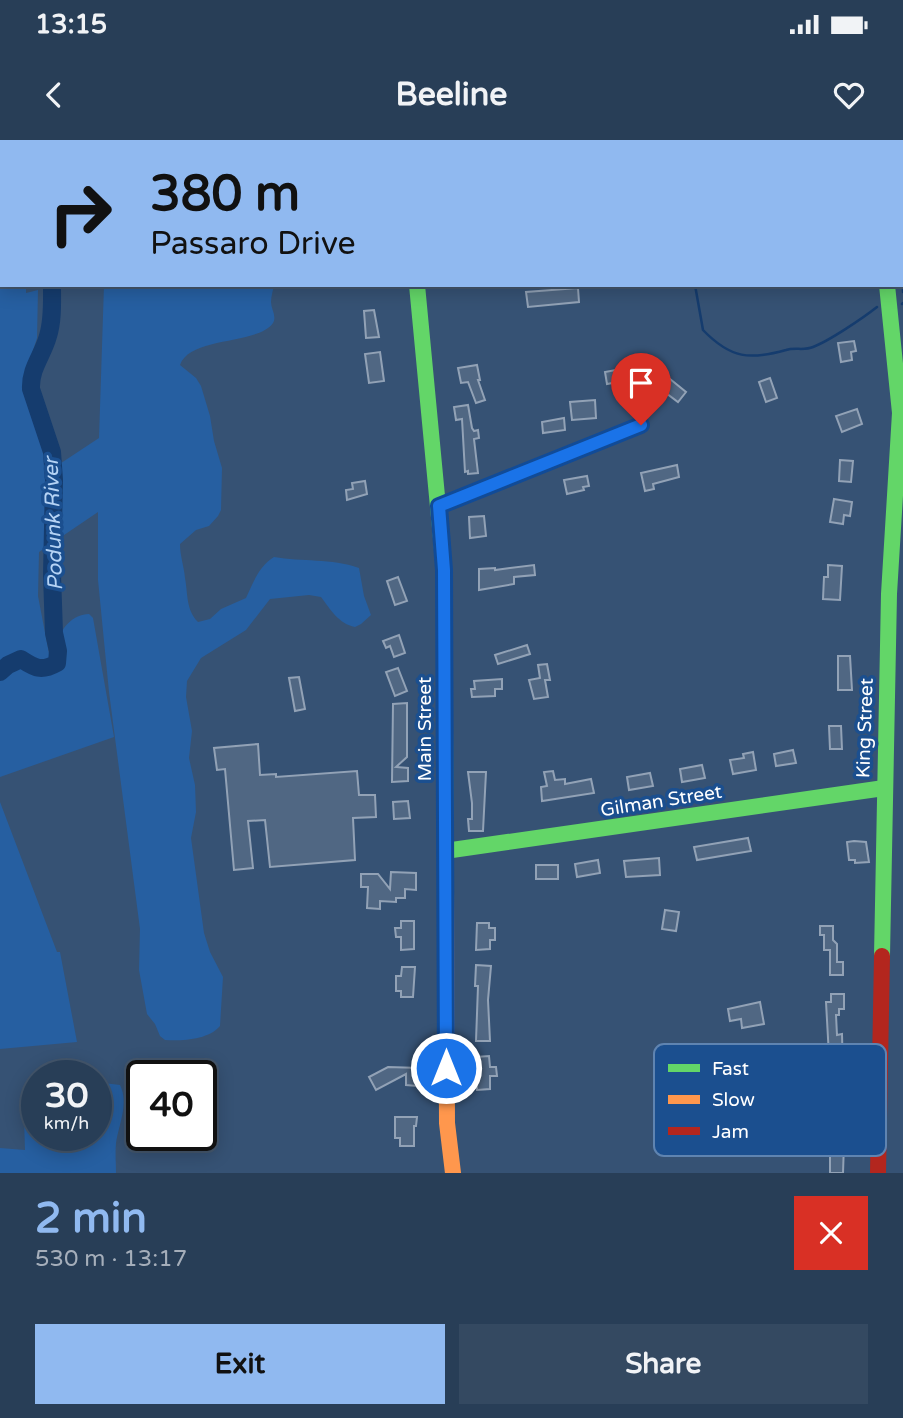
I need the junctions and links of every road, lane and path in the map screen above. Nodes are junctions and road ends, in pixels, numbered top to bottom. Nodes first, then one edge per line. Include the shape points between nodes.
1 (417, 287) edge
2 (887, 287) edge
3 (897, 337) edge
4 (641, 425) dead end
5 (439, 506) junction
6 (884, 788) junction
7 (445, 851) junction
8 (880, 1044) edge
9 (453, 1173) edge

1 - 5 street, Main Street
2 - 3 street, King Street
3 - 6 street, King Street via 901,414 890,572
4 - 5 street
5 - 7 street, Main Street via 444,570
6 - 7 street, Gilman Street
6 - 8 street, King Street
7 - 9 street, Main Street via 447,1123

